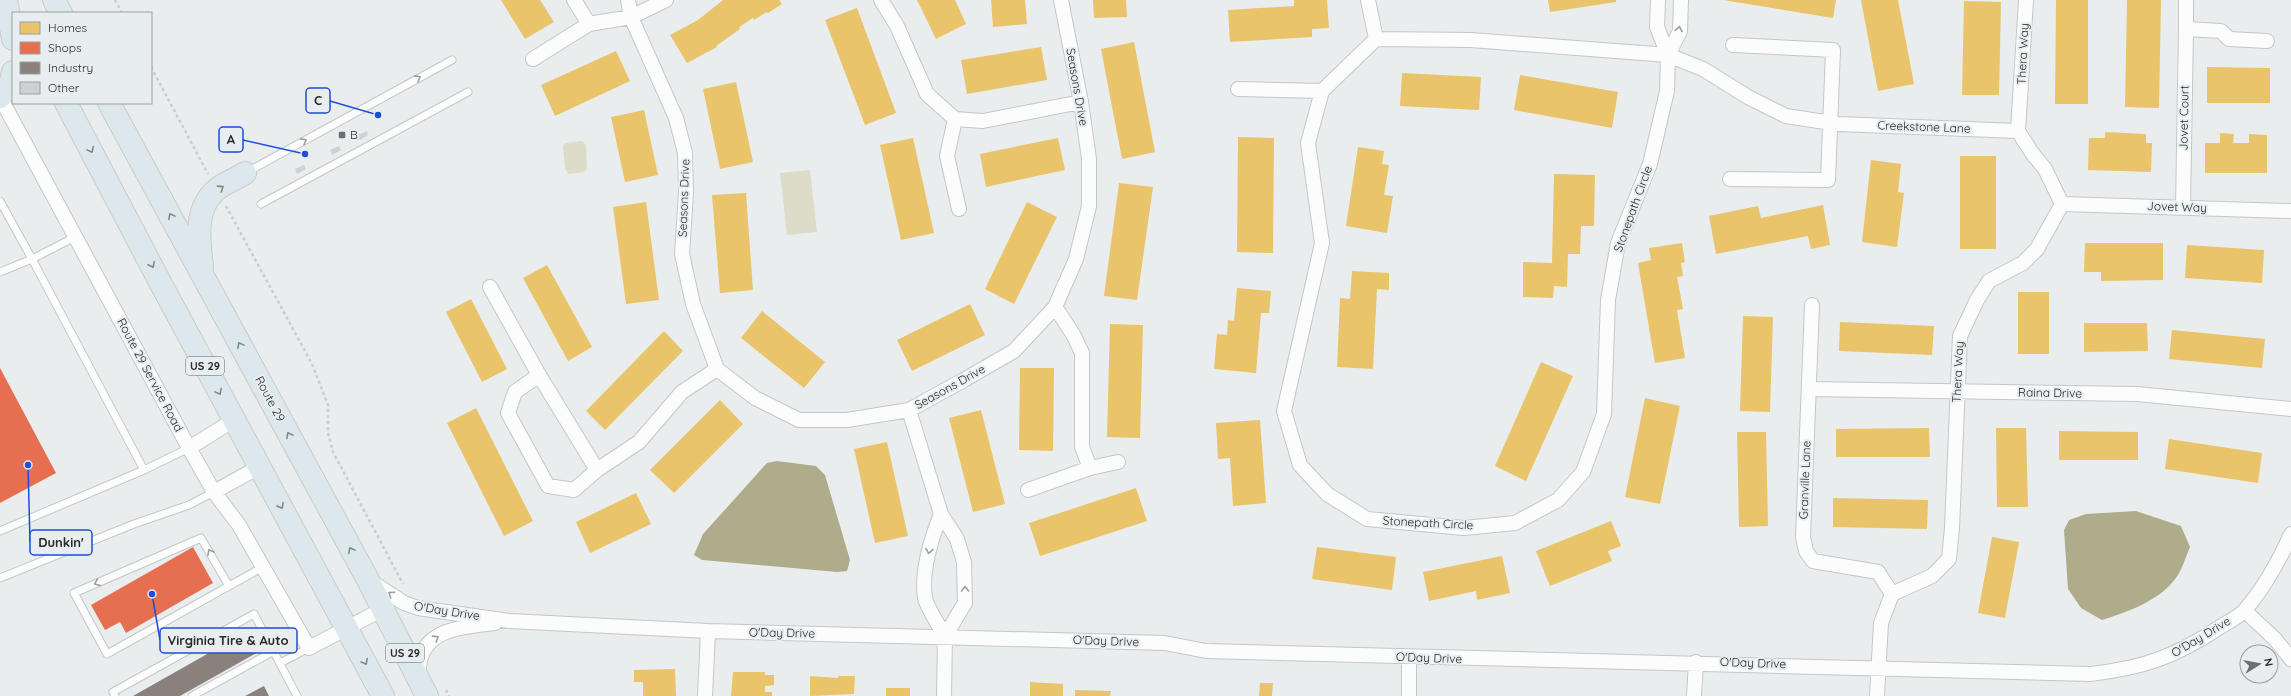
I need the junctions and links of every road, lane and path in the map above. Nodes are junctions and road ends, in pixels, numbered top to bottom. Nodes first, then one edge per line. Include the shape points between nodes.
1 (6, 0) edge
2 (11, 0) edge
3 (54, 0) edge
4 (116, 0) edge
5 (574, 0) edge
6 (628, 0) edge
7 (666, 0) edge
8 (881, 0) edge
9 (1061, 0) edge
10 (1368, 0) edge
11 (1658, 0) edge
12 (1681, 0) edge
13 (2026, 0) edge
14 (2186, 1) dead end
15 (17, 12) edge
16 (60, 12) edge
17 (122, 12) edge
18 (631, 17) junction
19 (589, 24) junction
20 (2186, 29) junction
21 (12, 34) edge
22 (1376, 39) junction
23 (2267, 41) dead end
24 (1733, 45) dead end
25 (1668, 55) junction
26 (533, 59) dead end
27 (452, 60) dead end
28 (152, 68) edge
29 (12, 76) edge
30 (1238, 89) dead end
31 (1322, 91) junction
32 (468, 92) dead end
33 (12, 93) edge
34 (0, 97) edge
35 (1081, 102) junction
36 (54, 104) edge
37 (67, 104) edge
38 (110, 104) edge
39 (955, 119) junction
40 (77, 123) junction
41 (1829, 123) junction
42 (2018, 130) junction
43 (245, 173) joint
44 (1730, 179) dead end
45 (217, 190) junction
46 (0, 201) edge
47 (261, 204) dead end
48 (2062, 204) junction
49 (2183, 207) junction
50 (959, 209) dead end
51 (2291, 210) edge
52 (75, 237) junction
53 (32, 259) junction
54 (0, 272) edge
55 (202, 275) junction
56 (490, 287) dead end
57 (1812, 305) dead end
58 (1056, 307) junction
59 (717, 369) junction
60 (539, 375) junction
61 (1809, 389) junction
62 (1957, 392) junction
63 (2291, 409) edge
64 (909, 410) junction
65 (234, 420) junction
66 (189, 448) junction
67 (1118, 462) dead end
68 (259, 467) junction
69 (1090, 468) junction
70 (144, 470) junction
71 (597, 470) junction
72 (1028, 490) dead end
73 (214, 492) junction
74 (941, 514) junction
75 (0, 531) edge
76 (2291, 534) edge
77 (263, 567) junction
78 (0, 578) edge
79 (368, 580) junction
80 (229, 586) junction
81 (1892, 594) junction
82 (404, 603) junction
83 (383, 609) junction
84 (2245, 611) junction
85 (509, 621) junction
86 (347, 628) junction
87 (708, 631) junction
88 (945, 636) junction
89 (309, 648) junction
90 (274, 651) junction
91 (1409, 657) junction
92 (2291, 659) edge
93 (1696, 662) junction
94 (280, 663) junction
95 (1877, 667) junction
96 (430, 688) edge
97 (115, 696) edge
98 (192, 696) edge
99 (297, 696) edge
100 (383, 696) edge
101 (449, 696) edge
102 (706, 696) edge
103 (944, 696) edge
104 (1409, 696) edge
105 (1694, 696) edge
106 (1877, 696) edge

1 - 21 main road
2 - 15 main road
3 - 16 main road
4 - 17 path
5 - 19 street
6 - 18 street, Seasons Drive
7 - 18 street
8 - 39 street via 897,26 927,94
9 - 35 street, Seasons Drive
10 - 22 street
11 - 25 street, Stonepath Circle via 1657,27
25 -> 12 street, Stonepath Circle via 1680,31
13 - 42 street, Thera Way
14 - 20 street, Jovet Court
18 - 19 street
18 - 59 street, Seasons Drive via 676,118 685,153 686,192 682,254 693,304
19 - 26 street
20 - 23 street via 2221,31 2230,39
20 - 49 street, Jovet Court
22 - 25 street via 1471,40
22 - 31 street
24 - 41 street via 1833,50
25 - 31 street, Stonepath Circle via 1667,91 1650,164 1618,243 1608,300 1604,414 1583,472 1558,500 1516,523 1464,528 1368,519 1327,494 1300,465 1284,411 1322,243 1308,143
25 - 41 street, Creekstone Lane via 1703,69 1748,97 1786,116
43 -> 27 lane
28 - 45 path
29 - 34 main road via 10,84
30 - 31 street
32 - 47 lane
33 - 34 main road
34 - 52 street, Route 29 Service Road
35 - 39 street via 983,121
35 - 58 street, Seasons Drive via 1089,159 1090,206 1076,259
36 - 40 main road
37 - 40 main road, US 29
55 -> 38 main road, Route 29 / US 29
39 - 50 street via 948,156
40 -> 65 main road, US 29
41 - 42 street, Creekstone Lane
41 - 44 street via 1828,180
42 - 48 street via 2045,169
45 -> 43 main road
45 - 55 main road via 203,208 199,230
45 - 82 path via 312,364 328,405 328,433 333,452 403,584 401,591
46 - 53 lane
48 - 49 street, Jovet Way
48 - 62 street, Thera Way via 2038,249 2023,263 1989,281 1977,300 1960,336
49 - 51 street, Jovet Way
52 - 53 lane
52 - 66 street, Route 29 Service Road
53 - 54 lane
53 - 70 lane
79 -> 55 main road, Route 29 / US 29
56 - 60 street
57 - 61 street, Granville Lane
58 - 64 street, Seasons Drive via 1014,351
58 - 69 street via 1082,353 1082,447
59 - 64 street, Seasons Drive via 755,398 799,420 847,420
59 - 71 street via 682,392 639,442
60 - 71 street
60 - 71 street via 515,392 508,413 548,486 574,490
61 - 62 street, Raina Drive
61 - 81 street, Granville Lane via 1803,537 1806,551 1813,561 1878,572
62 - 63 street, Raina Drive via 2137,394
62 - 81 street, Thera Way via 1952,528 1948,559 1932,576
64 - 74 street
65 - 66 street
65 - 68 main road, US 29
66 - 70 lane
66 - 73 street, Route 29 Service Road
67 - 69 street
68 - 73 street
68 -> 86 main road, US 29
69 - 72 street
70 - 75 lane
73 - 77 street, Route 29 Service Road via 239,525
73 - 78 lane via 189,505 134,524
74 -> 88 street via 931,540 926,567 925,599
88 -> 74 street via 965,603 965,589 964,562 957,539
76 - 84 street, O'Day Drive via 2282,556
77 - 80 lane
77 - 89 street, Route 29 Service Road
82 -> 79 street, O'Day Drive
79 - 83 main road, Route 29 / US 29
80 -> 80 lane via 201,538 74,593 107,654
81 - 95 street via 1881,623
82 - 85 street, O'Day Drive via 418,608
83 - 86 street
83 - 96 main road, Route 29 / US 29
84 - 92 street via 2275,639
84 - 95 street, O'Day Drive via 2182,650 2163,659 2129,669 2090,674
85 - 87 street, O'Day Drive
96 -> 85 street, O'Day Drive via 418,673 422,656 430,641 449,630
86 - 89 street
86 -> 100 main road, US 29
87 - 88 street, O'Day Drive
87 - 102 street
88 - 91 street, O'Day Drive via 1165,643 1206,651
88 - 103 street
89 - 94 lane
90 - 94 lane
90 - 97 lane via 254,614 113,692
90 - 98 lane
91 - 93 street, O'Day Drive
91 - 104 street
93 - 95 street, O'Day Drive
93 - 105 street
94 - 99 lane
95 - 106 street
96 - 101 path

